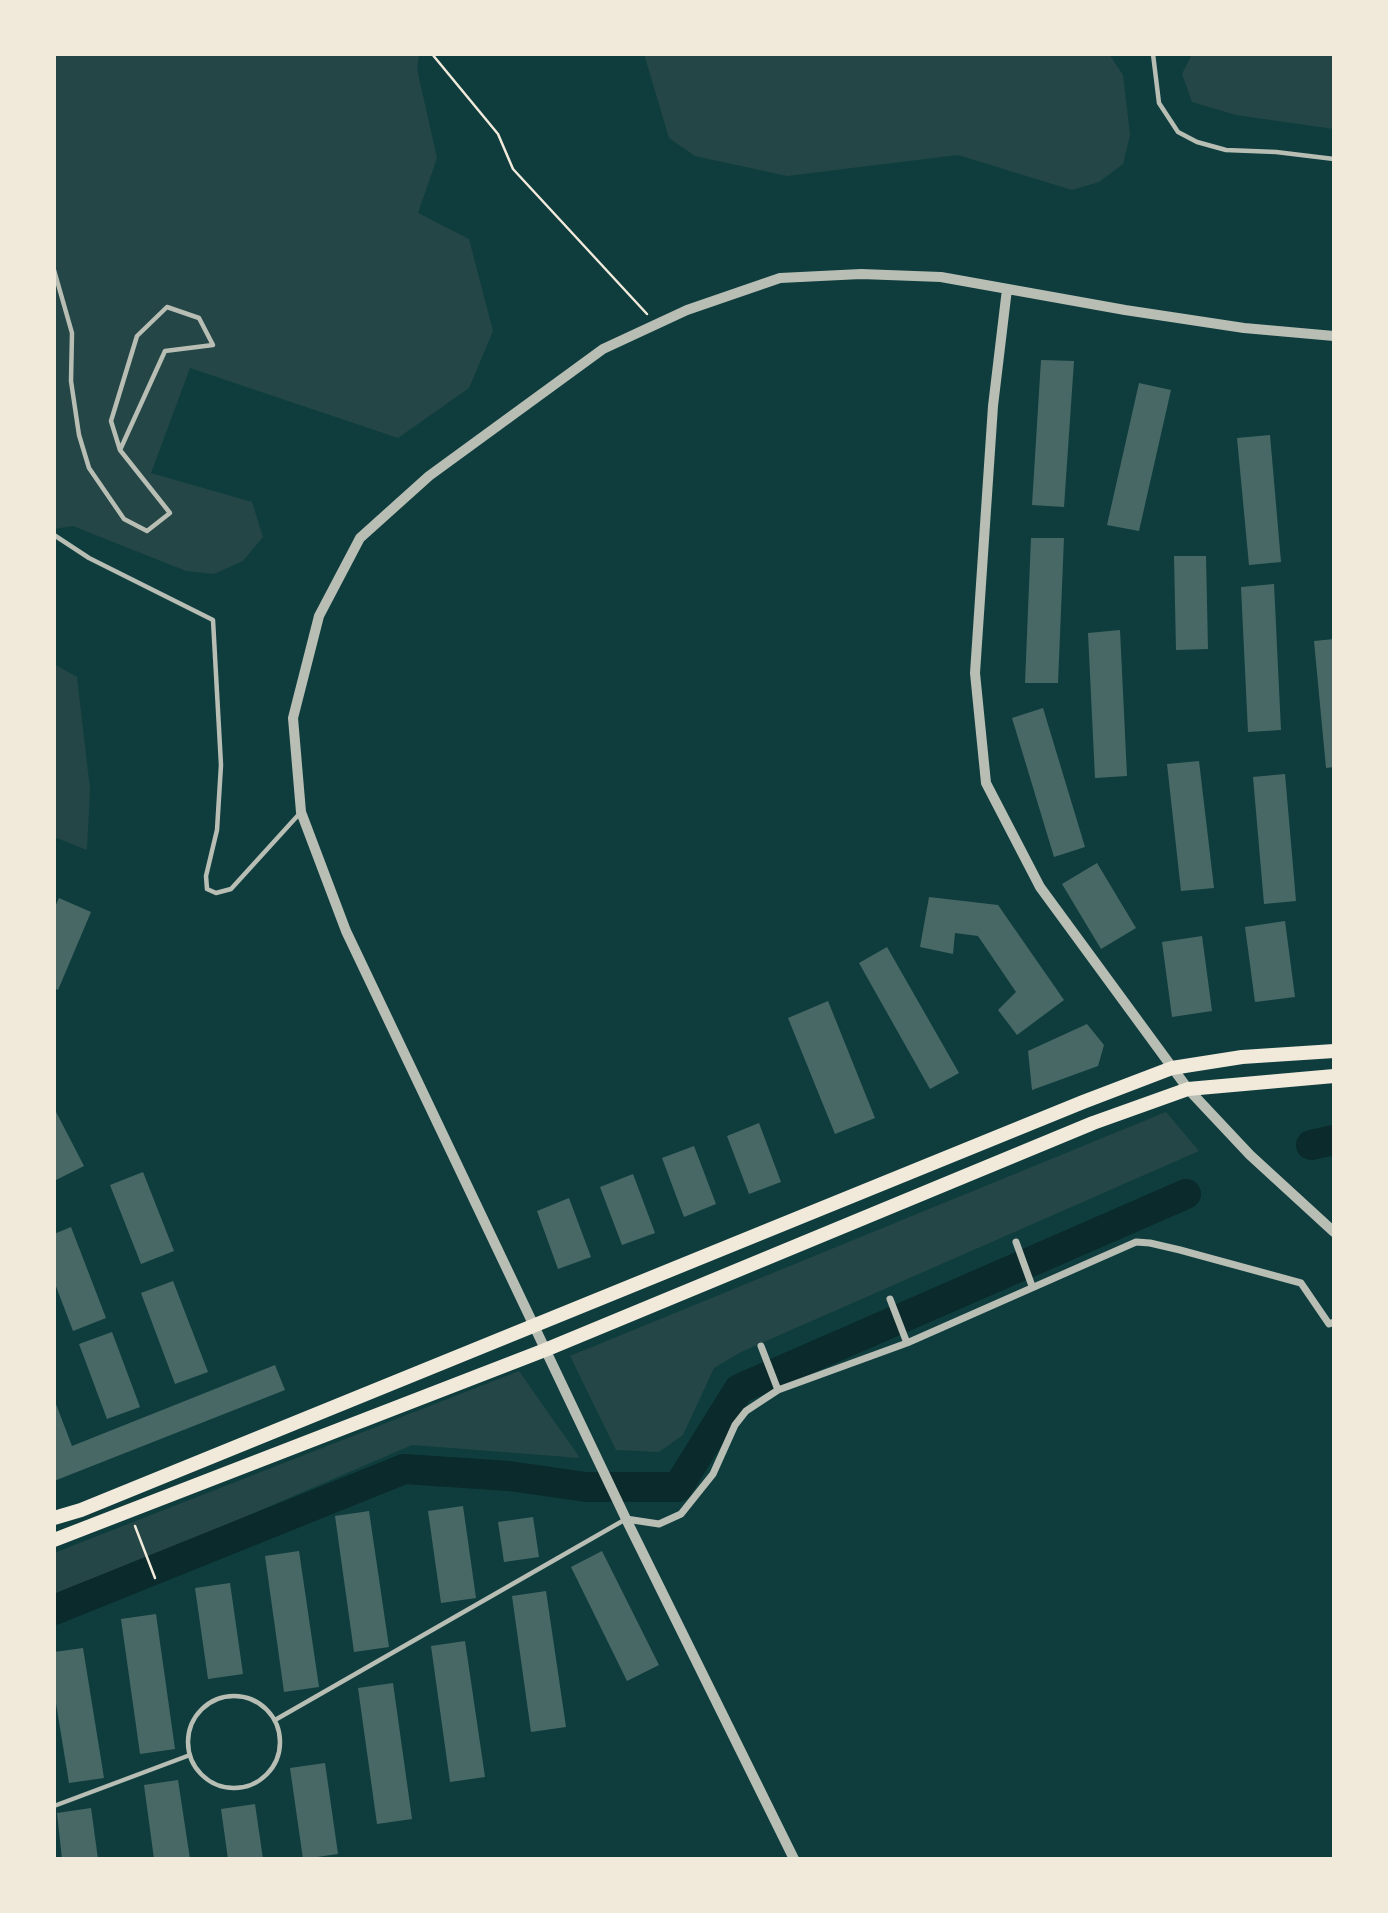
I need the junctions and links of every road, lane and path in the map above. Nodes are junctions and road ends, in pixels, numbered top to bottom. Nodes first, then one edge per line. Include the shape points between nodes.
1 (432, 54) edge
2 (1153, 54) edge
3 (1334, 159) edge
4 (54, 270) edge
5 (1007, 289) junction
6 (656, 324) junction
7 (1334, 336) edge
8 (120, 450) junction
9 (54, 535) edge
10 (301, 812) junction
11 (1334, 1051) edge
12 (1172, 1068) junction
13 (1334, 1076) edge
14 (1188, 1089) junction
15 (1334, 1232) edge
16 (1016, 1242) dead end
17 (1032, 1286) junction
18 (890, 1299) dead end
19 (1334, 1322) edge
20 (534, 1327) junction
21 (907, 1343) junction
22 (761, 1346) dead end
23 (545, 1350) junction
24 (778, 1390) junction
25 (130, 1511) junction
26 (54, 1518) edge
27 (626, 1519) junction
28 (54, 1540) edge
29 (155, 1578) dead end
30 (275, 1720) junction
31 (190, 1755) junction
32 (54, 1806) edge
33 (794, 1859) edge

1 - 6 path via 498,134 513,169
2 - 3 lane via 1159,103 1178,132 1226,150
4 - 8 lane via 72,333 71,381 89,468 124,519 147,531 170,513
5 - 6 street via 941,277 780,278
5 - 7 street via 1244,328
5 - 12 street via 993,406 975,673 986,783 1040,887
6 - 10 street via 603,349 429,476 360,538 319,616 293,718
8 - 8 lane via 111,421 137,336 167,307 199,318 212,345 165,351
9 - 10 lane via 89,558 213,620 221,765 207,889 216,893 230,889
10 - 20 street via 346,931
11 - 12 main road
12 - 14 street
12 - 20 main road
13 - 14 main road
14 - 15 street via 1250,1155
14 - 23 main road via 1093,1123
16 - 17 street
17 - 19 street via 1136,1242 1150,1243 1301,1283 1329,1324
17 - 21 street
18 - 21 street
20 - 23 street
20 - 26 main road
21 - 24 street
22 - 24 street
23 - 25 main road
23 - 27 street
24 - 27 street via 746,1411 735,1425 713,1474 681,1514 659,1524
25 - 28 main road
25 - 29 path
27 - 30 lane
27 - 33 street
30 - 31 lane via 250,1698 217,1699 193,1721
30 - 31 lane via 279,1753 272,1769 259,1781 226,1787 210,1781
31 - 32 lane

